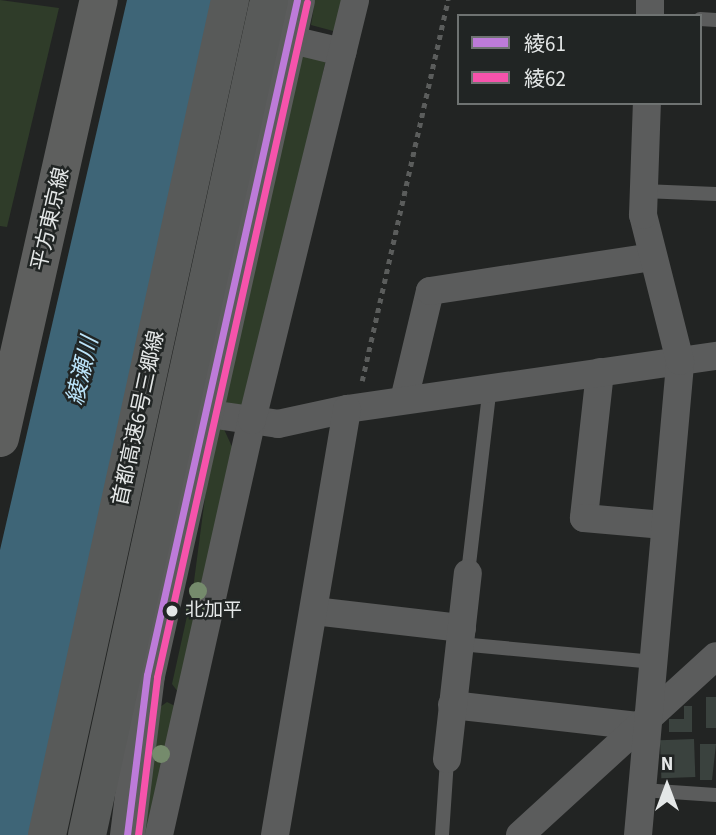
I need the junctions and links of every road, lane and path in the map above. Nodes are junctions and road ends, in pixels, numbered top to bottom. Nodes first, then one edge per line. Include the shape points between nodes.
1 (99, 0) edge
2 (230, 0) edge
3 (269, 0) edge
4 (297, 0) edge
5 (355, 0) edge
6 (448, 0) edge
7 (288, 39) junction
8 (342, 51) junction
9 (647, 105) edge
10 (643, 191) junction
11 (716, 194) edge
12 (652, 257) junction
13 (716, 356) edge
14 (680, 361) junction
15 (600, 372) junction
16 (490, 387) junction
17 (6, 392) edge
18 (404, 400) junction
19 (351, 408) junction
20 (204, 413) junction
21 (252, 421) junction
22 (0, 438) edge
23 (664, 525) junction
24 (468, 573) joint
25 (314, 611) junction
26 (461, 636) junction
27 (716, 656) edge
28 (654, 663) junction
29 (704, 680) edge
30 (452, 705) junction
31 (644, 722) junction
32 (447, 758) joint
33 (642, 790) junction
34 (716, 795) edge
35 (47, 835) edge
36 (87, 835) edge
37 (127, 835) edge
38 (159, 835) edge
39 (275, 835) edge
40 (442, 835) edge
41 (520, 835) edge
42 (638, 835) edge

1 - 17 main road, 平方東京線
2 - 35 highway, 首都高速6号三郷線
3 - 36 highway, 首都高速6号三郷線
4 - 7 street
5 - 8 street
6 - 19 path
7 - 8 street
7 - 20 street
8 - 21 street
9 - 10 street
10 - 11 lane
10 - 12 street
12 - 14 street
12 - 18 street via 430,291
13 - 14 street
14 - 15 street
14 - 23 street
15 - 16 street
15 - 23 street via 584,518
16 - 18 street
16 - 24 lane
17 - 22 main road, 平方東京線
18 - 19 street
19 - 21 street via 278,424
19 - 25 street
20 - 21 street
20 - 37 street via 147,675
21 - 38 street
23 - 28 street
24 - 26 street
25 - 26 street
25 - 39 street
26 - 28 lane
26 - 30 street
27 - 29 street
28 - 31 street
29 - 31 street
30 - 31 street
30 - 32 street
31 - 33 street
31 - 41 street
32 - 40 lane
33 - 34 lane
33 - 42 street

